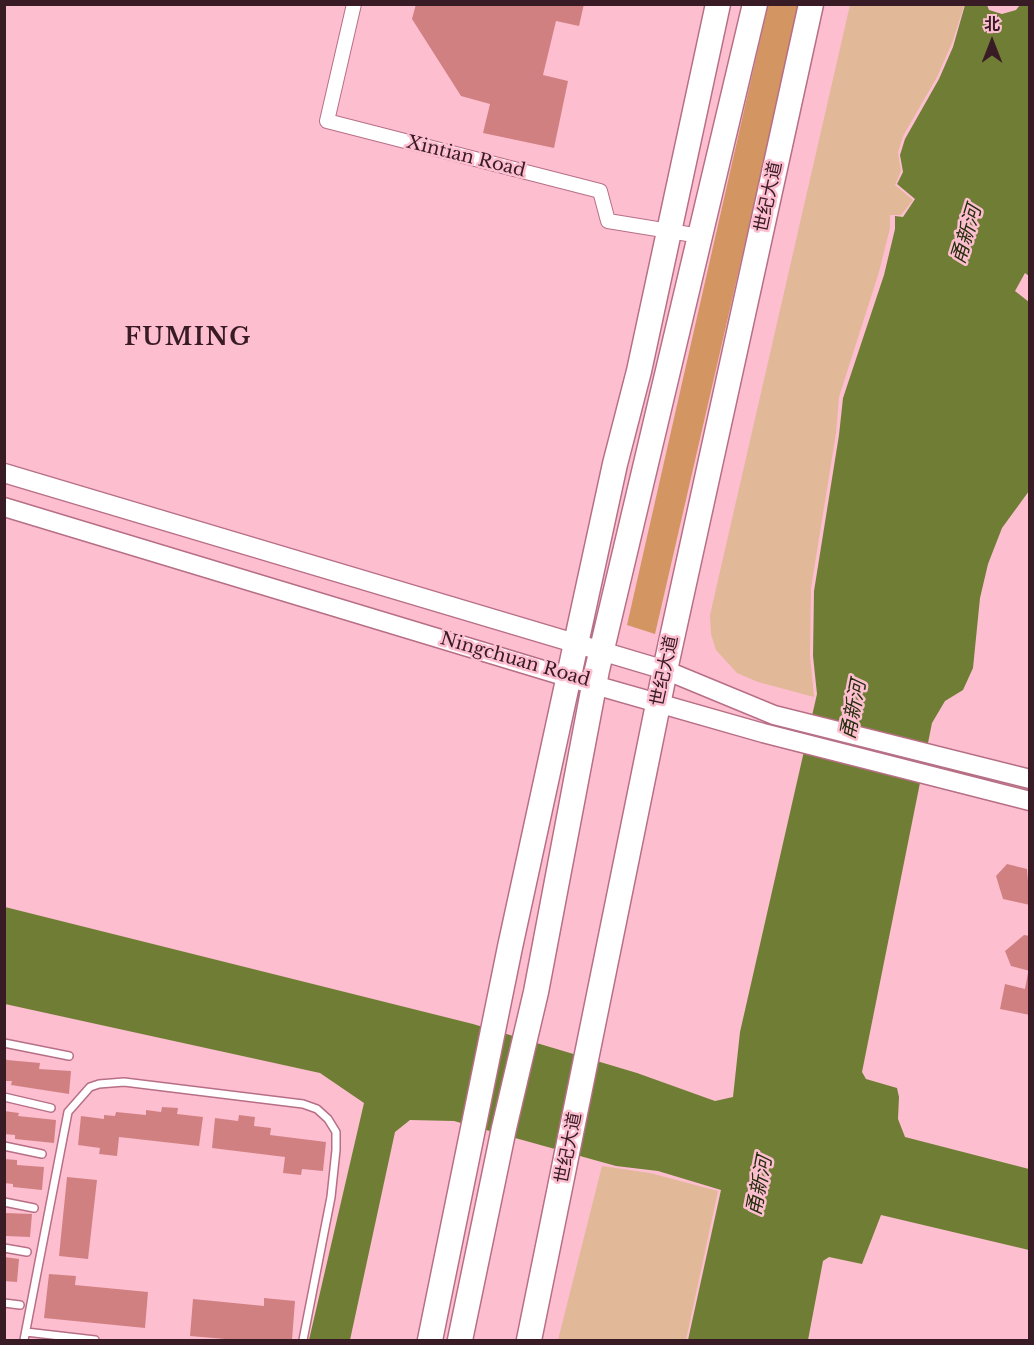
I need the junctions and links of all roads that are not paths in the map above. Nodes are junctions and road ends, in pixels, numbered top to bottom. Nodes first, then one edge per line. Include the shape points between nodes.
1 (354, 4) edge
2 (718, 4) edge
3 (755, 4) edge
4 (811, 4) edge
5 (669, 231) junction
6 (700, 236) junction
7 (4, 473) edge
8 (4, 507) edge
9 (578, 644) junction
10 (602, 651) junction
11 (665, 670) junction
12 (570, 678) junction
13 (595, 684) junction
14 (658, 702) junction
15 (1029, 779) edge
16 (1029, 801) edge
17 (4, 1043) edge
18 (69, 1056) dead end
19 (4, 1097) edge
20 (51, 1108) dead end
21 (4, 1146) edge
22 (42, 1154) dead end
23 (4, 1202) edge
24 (34, 1208) dead end
25 (4, 1248) edge
26 (27, 1252) dead end
27 (4, 1303) edge
28 (20, 1305) dead end
29 (26, 1332) junction
30 (24, 1341) edge
31 (95, 1341) edge
32 (303, 1341) edge
33 (430, 1341) edge
34 (460, 1341) edge
35 (529, 1341) edge

1 - 5 street, Xintian Road via 327,121 600,191 609,221
2 - 5 highway
3 - 6 highway
4 - 11 highway, 世纪大道
5 - 6 street, Xintian Road
5 - 9 highway
6 - 10 highway
7 - 9 main road
8 - 12 main road, Ningchuan Road
9 - 10 main road
9 - 12 highway
10 - 11 main road
10 - 13 highway
11 - 14 highway, 世纪大道
11 - 15 main road via 774,715
12 - 13 main road, Ningchuan Road
12 - 33 highway
13 - 14 main road, Ningchuan Road
13 - 34 highway via 536,992
14 - 16 main road, Ningchuan Road
14 - 35 highway, 世纪大道
17 - 18 lane
19 - 20 lane
21 - 22 lane
23 - 24 lane
25 - 26 lane
27 - 28 lane
29 - 30 lane
29 - 31 lane
29 - 32 lane via 68,1112 90,1087 124,1082 303,1104 328,1119 336,1132 331,1197

